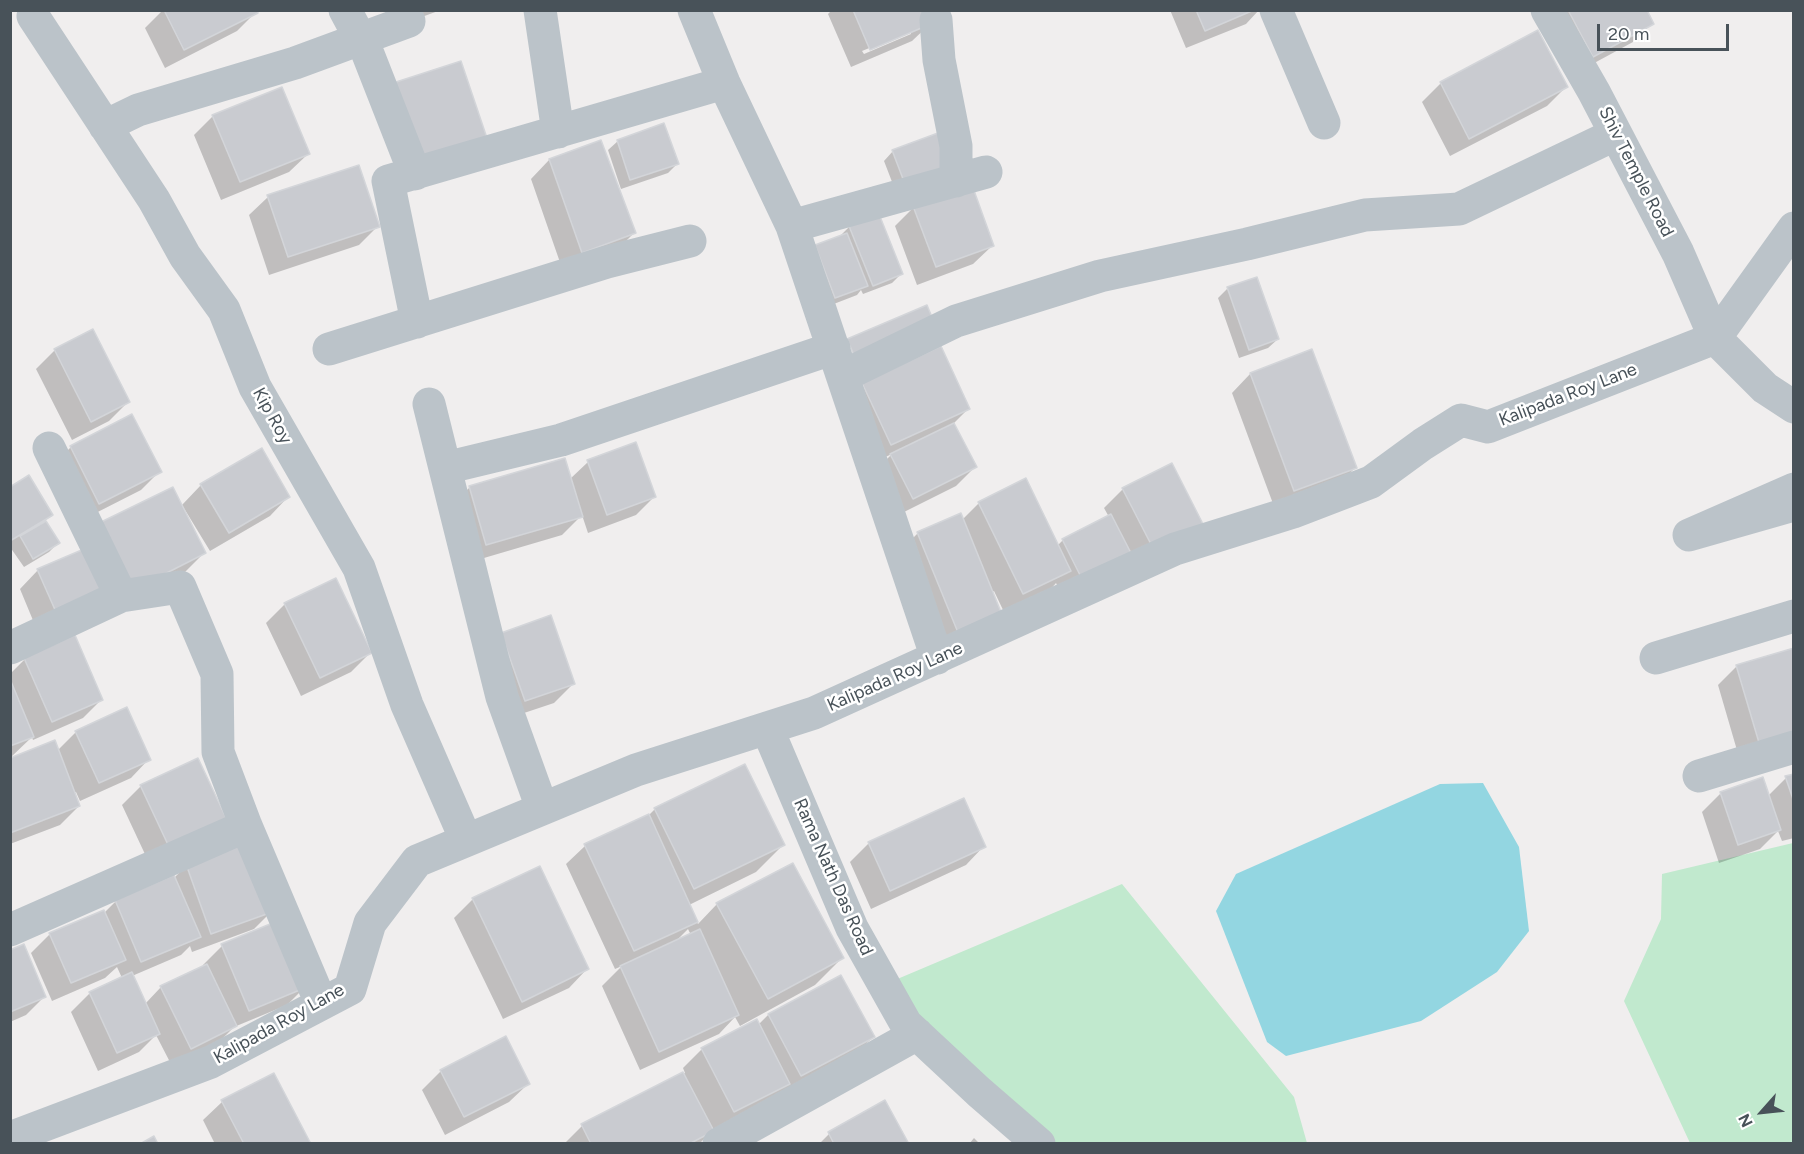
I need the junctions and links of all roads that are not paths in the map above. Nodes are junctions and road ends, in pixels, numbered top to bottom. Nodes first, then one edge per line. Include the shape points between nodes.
1 (345, 10) edge
2 (540, 10) edge
3 (694, 10) edge
4 (1276, 10) edge
5 (1547, 10) edge
6 (31, 17) edge
7 (936, 20) dead end
8 (409, 21) dead end
9 (361, 39) junction
10 (724, 83) junction
11 (1324, 123) dead end
12 (105, 126) junction
13 (558, 132) junction
14 (1616, 134) junction
15 (415, 174) junction
16 (792, 226) junction
17 (1794, 228) edge
18 (690, 241) dead end
19 (417, 322) junction
20 (1715, 338) junction
21 (329, 349) dead end
22 (838, 362) junction
23 (429, 404) dead end
24 (1794, 407) edge
25 (49, 448) dead end
26 (445, 468) junction
27 (1794, 489) edge
28 (1794, 506) edge
29 (121, 596) junction
30 (1794, 616) edge
31 (10, 648) edge
32 (937, 658) junction
33 (1656, 658) dead end
34 (767, 728) junction
35 (1794, 747) edge
36 (1699, 776) dead end
37 (542, 808) junction
38 (246, 826) junction
39 (466, 840) junction
40 (10, 930) edge
41 (321, 1003) junction
42 (917, 1034) junction
43 (10, 1138) edge
44 (719, 1143) edge
45 (1040, 1143) edge

1 - 9 street
2 - 13 street
3 - 10 street
4 - 11 street
5 - 14 street, Shiv Temple Road
6 - 12 street, Kip Roy
7 - 16 street via 939,60 956,146 971,176
8 - 9 street
9 - 12 street via 138,110
9 - 15 street
10 - 13 street
10 - 16 street
12 - 39 street, Kip Roy via 185,256 224,310 255,387 359,568 407,705
13 - 15 street
14 - 20 street, Shiv Temple Road via 1678,253
14 - 22 street via 1459,209 1365,215 1100,276
15 - 19 street via 388,181
16 - 22 street
17 - 20 street
18 - 19 street via 607,262
19 - 21 street
20 - 24 street via 1765,388
20 - 32 street, Kalipada Roy Lane via 1488,427 1461,420 1371,482 1293,512 1175,549
22 - 26 street via 561,440
22 - 32 street
23 - 26 street
25 - 29 street
26 - 37 street via 502,697
27 - 28 street via 1689,535
29 - 31 street
29 - 38 street via 180,587 217,675 218,752
30 - 33 street
32 - 34 street, Kalipada Roy Lane via 814,713
34 - 37 street, Kalipada Roy Lane via 636,770
34 - 42 street, Rama Nath Das Road via 852,928 906,1024
35 - 36 street
37 - 39 street, Kalipada Roy Lane
38 - 40 street
38 - 41 street
39 - 41 street, Kalipada Roy Lane via 417,861 370,923 350,989
41 - 43 street, Kalipada Roy Lane via 211,1062
42 - 44 street
42 - 45 street, Rama Nath Das Road

